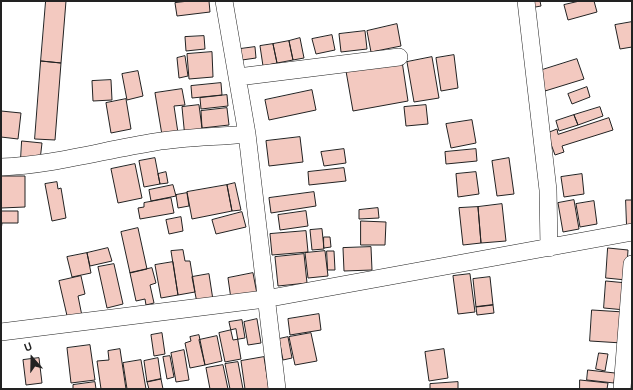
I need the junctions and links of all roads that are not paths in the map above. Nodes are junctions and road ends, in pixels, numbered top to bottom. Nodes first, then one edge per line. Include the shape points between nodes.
1 (224, 1) edge
2 (526, 1) edge
3 (399, 57) dead end
4 (238, 77) junction
5 (247, 134) junction
6 (1, 167) edge
7 (632, 232) edge
8 (549, 248) junction
9 (632, 264) edge
10 (266, 299) junction
11 (1, 332) edge
12 (277, 389) edge
13 (622, 389) edge

1 - 4 street
2 - 8 street via 548,190
3 - 4 street
4 - 5 street
5 - 6 street via 156,142 77,158
5 - 10 street
7 - 8 street
8 - 10 street
9 - 13 street
10 - 11 street
10 - 12 street

